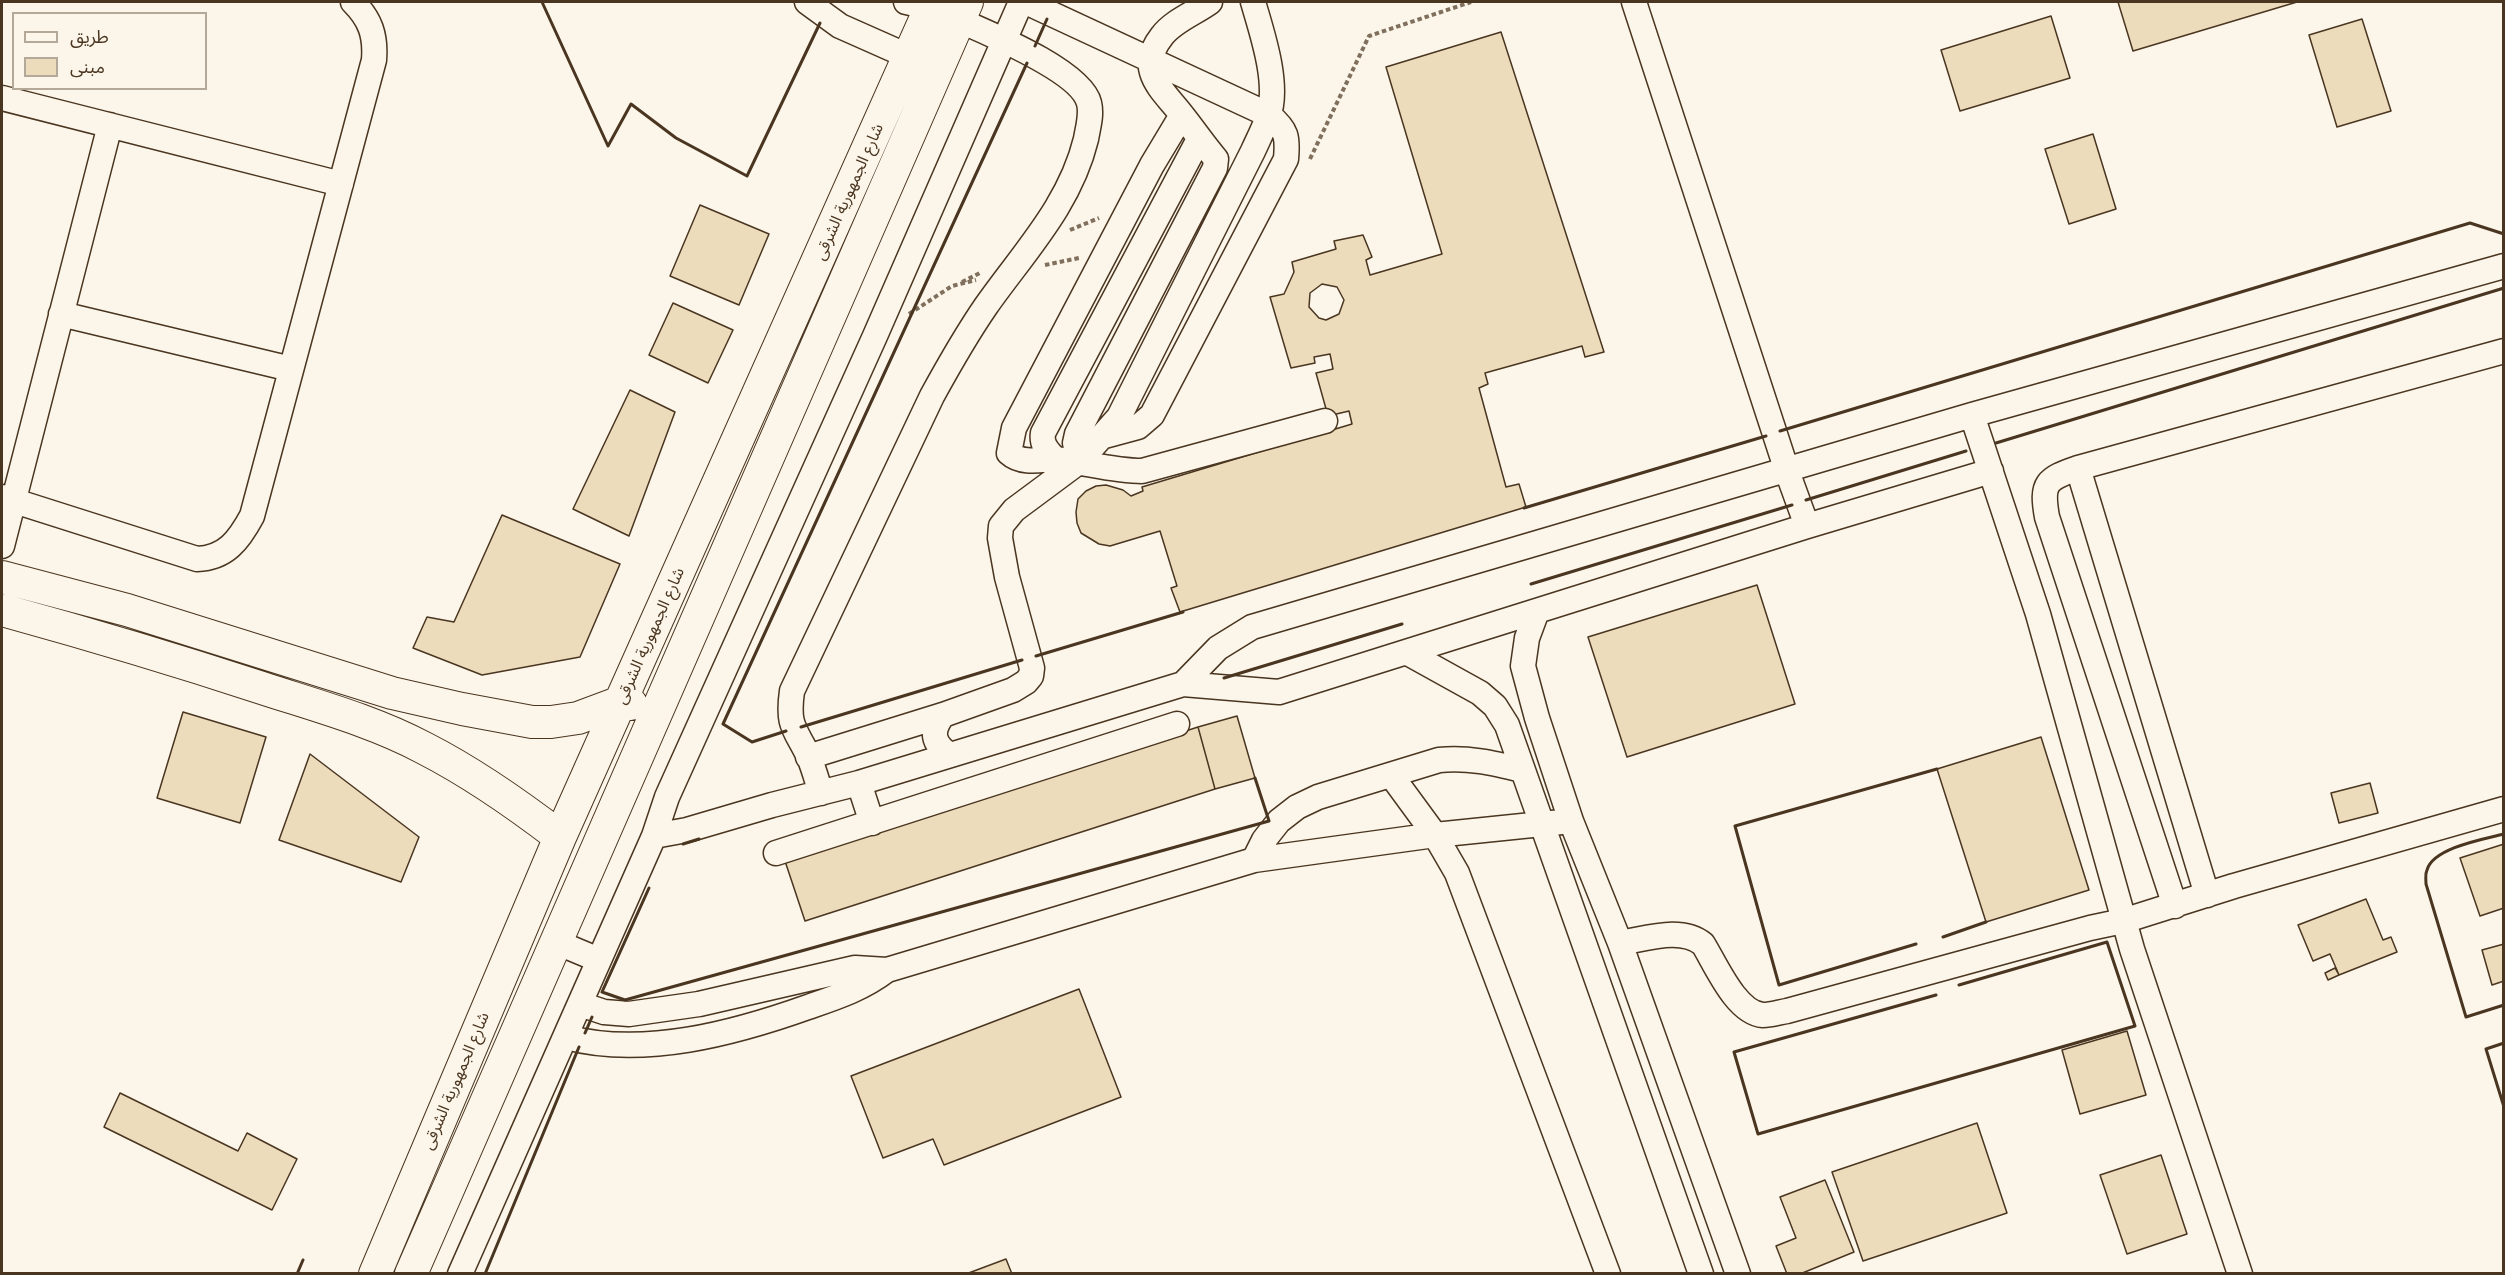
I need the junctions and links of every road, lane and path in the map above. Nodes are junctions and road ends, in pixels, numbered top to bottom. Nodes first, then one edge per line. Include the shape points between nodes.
1 (353, 2) edge
2 (807, 2) edge
3 (1024, 2) edge
4 (1210, 2) edge
5 (1253, 2) edge
6 (1472, 2) edge
7 (1634, 2) edge
8 (939, 6) edge
9 (1005, 39) junction
10 (909, 57) junction
11 (1151, 58) junction
12 (937, 69) junction
13 (2, 98) edge
14 (1182, 115) junction
15 (1269, 115) junction
16 (110, 125) junction
17 (1199, 139) junction
18 (1310, 158) dead end
19 (341, 184) junction
20 (2504, 267) edge
21 (61, 314) junction
22 (2504, 351) edge
23 (291, 369) junction
24 (1972, 415) junction
25 (1325, 421) dead end
26 (1101, 438) junction
27 (1055, 459) junction
28 (1080, 461) junction
29 (2078, 468) junction
30 (1786, 471) junction
31 (1991, 471) junction
32 (7, 498) edge
33 (1807, 526) junction
34 (2, 546) edge
35 (2, 577) edge
36 (2, 610) edge
37 (127, 610) junction
38 (1537, 611) junction
39 (117, 641) junction
40 (1406, 652) junction
41 (1183, 684) junction
42 (621, 702) junction
43 (655, 710) junction
44 (943, 715) junction
45 (1177, 724) dead end
46 (950, 755) junction
47 (808, 757) junction
48 (1522, 770) junction
49 (1391, 775) junction
50 (859, 783) junction
51 (821, 793) junction
52 (2504, 809) edge
53 (1571, 821) junction
54 (1541, 823) junction
55 (872, 824) junction
56 (1435, 835) junction
57 (654, 836) junction
58 (560, 837) junction
59 (776, 853) dead end
60 (1254, 860) junction
61 (2206, 895) junction
62 (532, 905) junction
63 (2175, 906) junction
64 (2123, 921) junction
65 (561, 931) junction
66 (1620, 943) junction
67 (599, 960) junction
68 (887, 970) junction
69 (580, 1004) junction
70 (566, 1037) junction
71 (1698, 1159) junction
72 (1665, 1172) junction
73 (375, 1274) edge
74 (411, 1274) edge
75 (460, 1274) edge
76 (1608, 1274) edge
77 (1701, 1274) edge
78 (1738, 1274) edge
79 (2240, 1274) edge

1 - 19 street via 371,25 375,48
2 - 10 street via 840,26
3 - 9 street
3 - 11 street
4 - 11 street via 1162,35
5 - 15 street via 1267,53
6 - 18 path via 1369,36
7 - 30 street
8 - 9 street
8 - 10 main road, شارع الجمهورية الشرقى
8 - 12 main road, شارع الجمهورية الشرقى
9 - 47 street via 1076,83 1089,101 1091,117 1084,147 1062,201 987,305 932,396 792,691 791,725
9 - 57 street via 667,796
10 - 12 street
10 - 42 main road, شارع الجمهورية الشرقى
11 - 14 street via 1152,77
11 - 15 street
12 - 43 main road, شارع الجمهورية الشرقى
13 - 16 street
14 - 17 street
14 - 27 street via 1014,428 1009,453 1015,459
15 - 26 street via 1119,417
15 - 26 street via 1280,123 1287,143 1286,159 1272,186 1152,415 1138,427
16 - 19 street
16 - 21 street
17 - 27 street via 1043,433 1044,447
17 - 28 street via 1216,159 1215,168 1077,434
19 - 23 street
20 - 24 street
21 - 23 street
21 - 32 street
22 - 29 street
23 - 32 street via 252,516 222,554 197,559
24 - 30 street
24 - 31 street
25 - 28 street via 1142,471
26 - 28 street
27 - 28 street
28 - 44 street via 1014,510 1001,526 1007,577 1031,676 1013,690
29 - 61 street
29 - 63 street via 2049,481 2044,497 2047,517
30 - 33 street
30 - 41 street via 1252,627 1218,648
31 - 33 street
31 - 64 street via 2038,614
32 - 34 street
33 - 38 street
35 - 37 main road
36 - 39 main road
37 - 39 main road
37 - 42 main road via 392,693 462,709 551,722 578,718
38 - 40 street
38 - 53 street via 1527,638 1523,666
39 - 58 main road via 392,733 470,773
40 - 41 street via 1279,692
40 - 48 street via 1480,693 1495,706 1507,725
41 - 46 street
42 - 43 main road
42 - 58 main road, شارع الجمهورية الشرقى
43 - 65 main road, شارع الجمهورية الشرقى
44 - 46 street via 936,724 934,741
44 - 47 street
45 - 55 street
46 - 50 street
47 - 51 street
48 - 49 street via 1459,758
48 - 54 street
49 - 56 street
49 - 60 street via 1297,807 1279,821
50 - 51 street
50 - 55 street
51 - 57 street
52 - 61 street
53 - 54 street
53 - 66 street
54 - 56 street
54 - 72 street
55 - 59 street
56 - 60 street
56 - 76 street via 1471,908
57 - 67 street
58 - 62 main road, شارع الجمهورية الشرقى
60 - 68 street
61 - 63 street
62 - 65 main road
62 - 73 main road, شارع الجمهورية الشرقى
63 - 64 street
64 - 66 street via 1762,1015 1746,1009 1734,996 1696,938 1684,933
64 - 79 street
65 - 67 street
65 - 74 main road, شارع الجمهورية الشرقى
66 - 71 street
67 - 69 street
68 - 69 street via 855,968 699,1004 629,1014 604,1012
68 - 70 street via 856,990 773,1019 709,1035 625,1045
69 - 70 street
70 - 75 street
71 - 72 street
71 - 78 street
72 - 77 street

